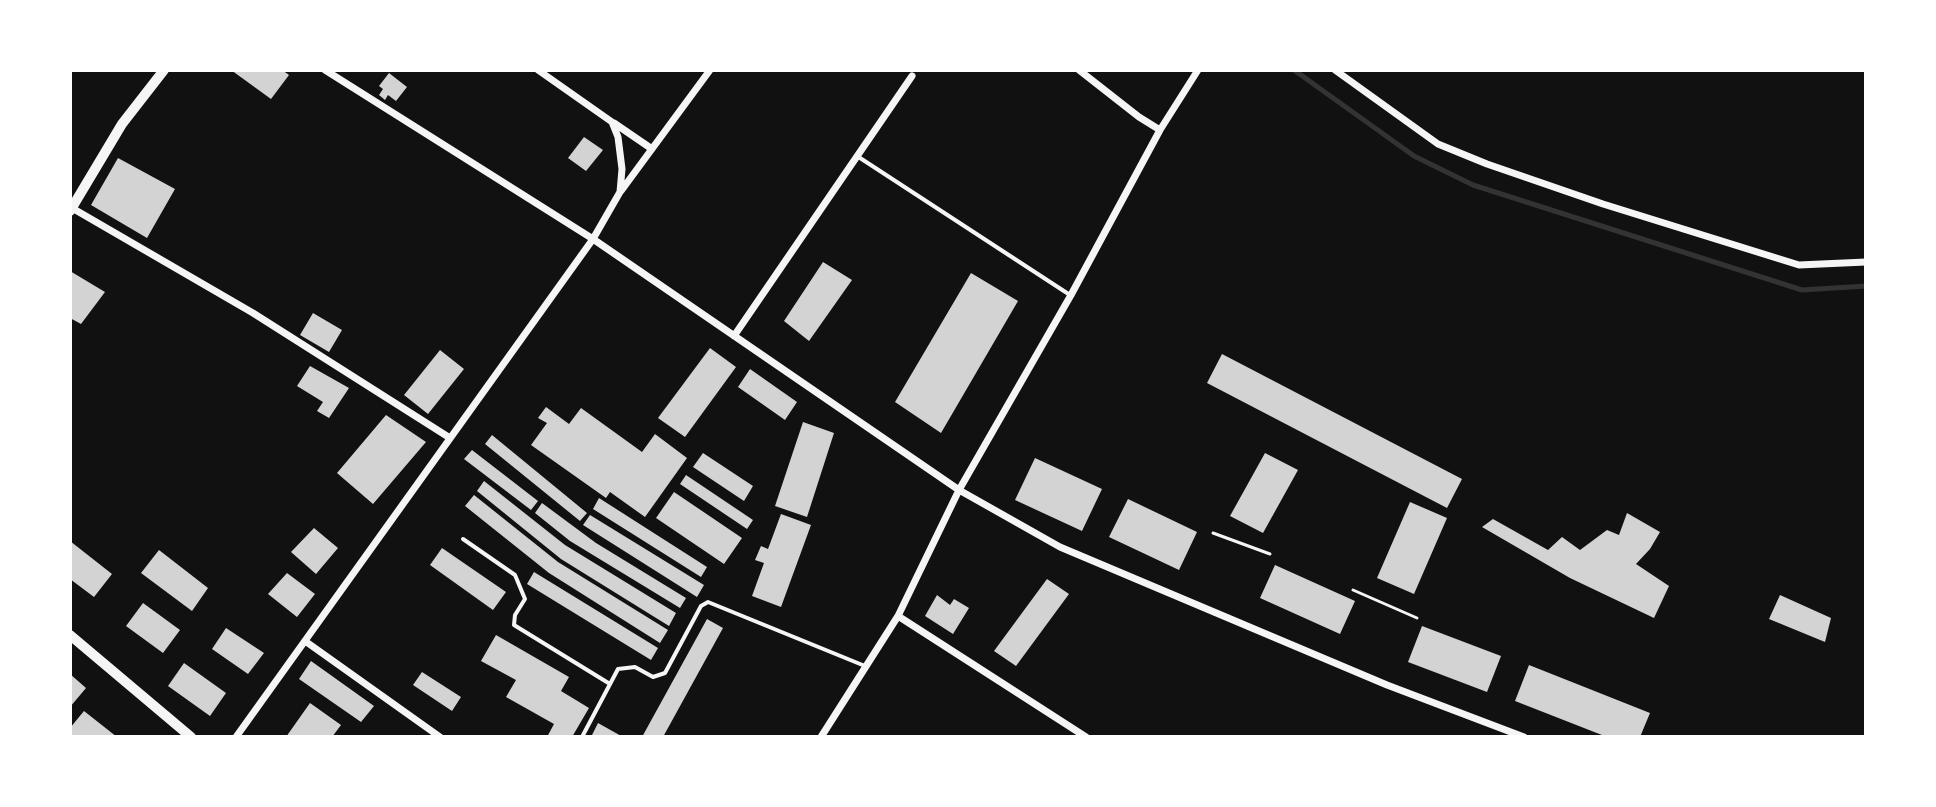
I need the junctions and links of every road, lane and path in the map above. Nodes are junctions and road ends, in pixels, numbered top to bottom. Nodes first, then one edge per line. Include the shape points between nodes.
1 (164, 70) edge
2 (325, 70) edge
3 (538, 70) edge
4 (710, 70) edge
5 (1079, 70) edge
6 (1198, 70) edge
7 (1335, 70) edge
8 (912, 76) dead end
9 (612, 122) junction
10 (1160, 130) junction
11 (652, 149) junction
12 (857, 156) junction
13 (620, 192) junction
14 (71, 210) edge
15 (593, 239) junction
16 (1866, 262) edge
17 (1071, 295) junction
18 (734, 336) junction
19 (450, 438) junction
20 (959, 490) junction
21 (1213, 533) dead end
22 (463, 539) dead end
23 (1270, 554) dead end
24 (1353, 590) dead end
25 (898, 616) junction
26 (1417, 618) dead end
27 (70, 635) edge
28 (305, 641) junction
29 (866, 667) junction
30 (610, 684) junction
31 (191, 737) edge
32 (236, 737) edge
33 (440, 737) edge
34 (582, 737) edge
35 (821, 737) edge
36 (1086, 737) edge
37 (1524, 737) edge

1 - 14 main road via 122,124
2 - 15 street
3 - 9 street
4 - 11 street
5 - 10 street
6 - 10 street
7 - 16 street via 1438,144 1487,164 1799,265
8 - 12 street
9 - 11 street
9 - 13 street via 622,169
10 - 17 street
11 - 13 street
12 - 17 lane
12 - 18 street
13 - 15 street
14 - 19 street via 253,313
15 - 18 street
15 - 19 street
17 - 20 street
18 - 20 street
19 - 28 street
20 - 25 street
20 - 37 street via 1060,547
21 - 23 path
22 - 30 lane via 515,575 525,599 514,625
24 - 26 path
25 - 29 street
25 - 36 street
27 - 31 main road
28 - 32 street
28 - 33 street
29 - 30 lane via 708,602 665,673 653,677 627,666 618,669
29 - 35 street
30 - 34 lane

